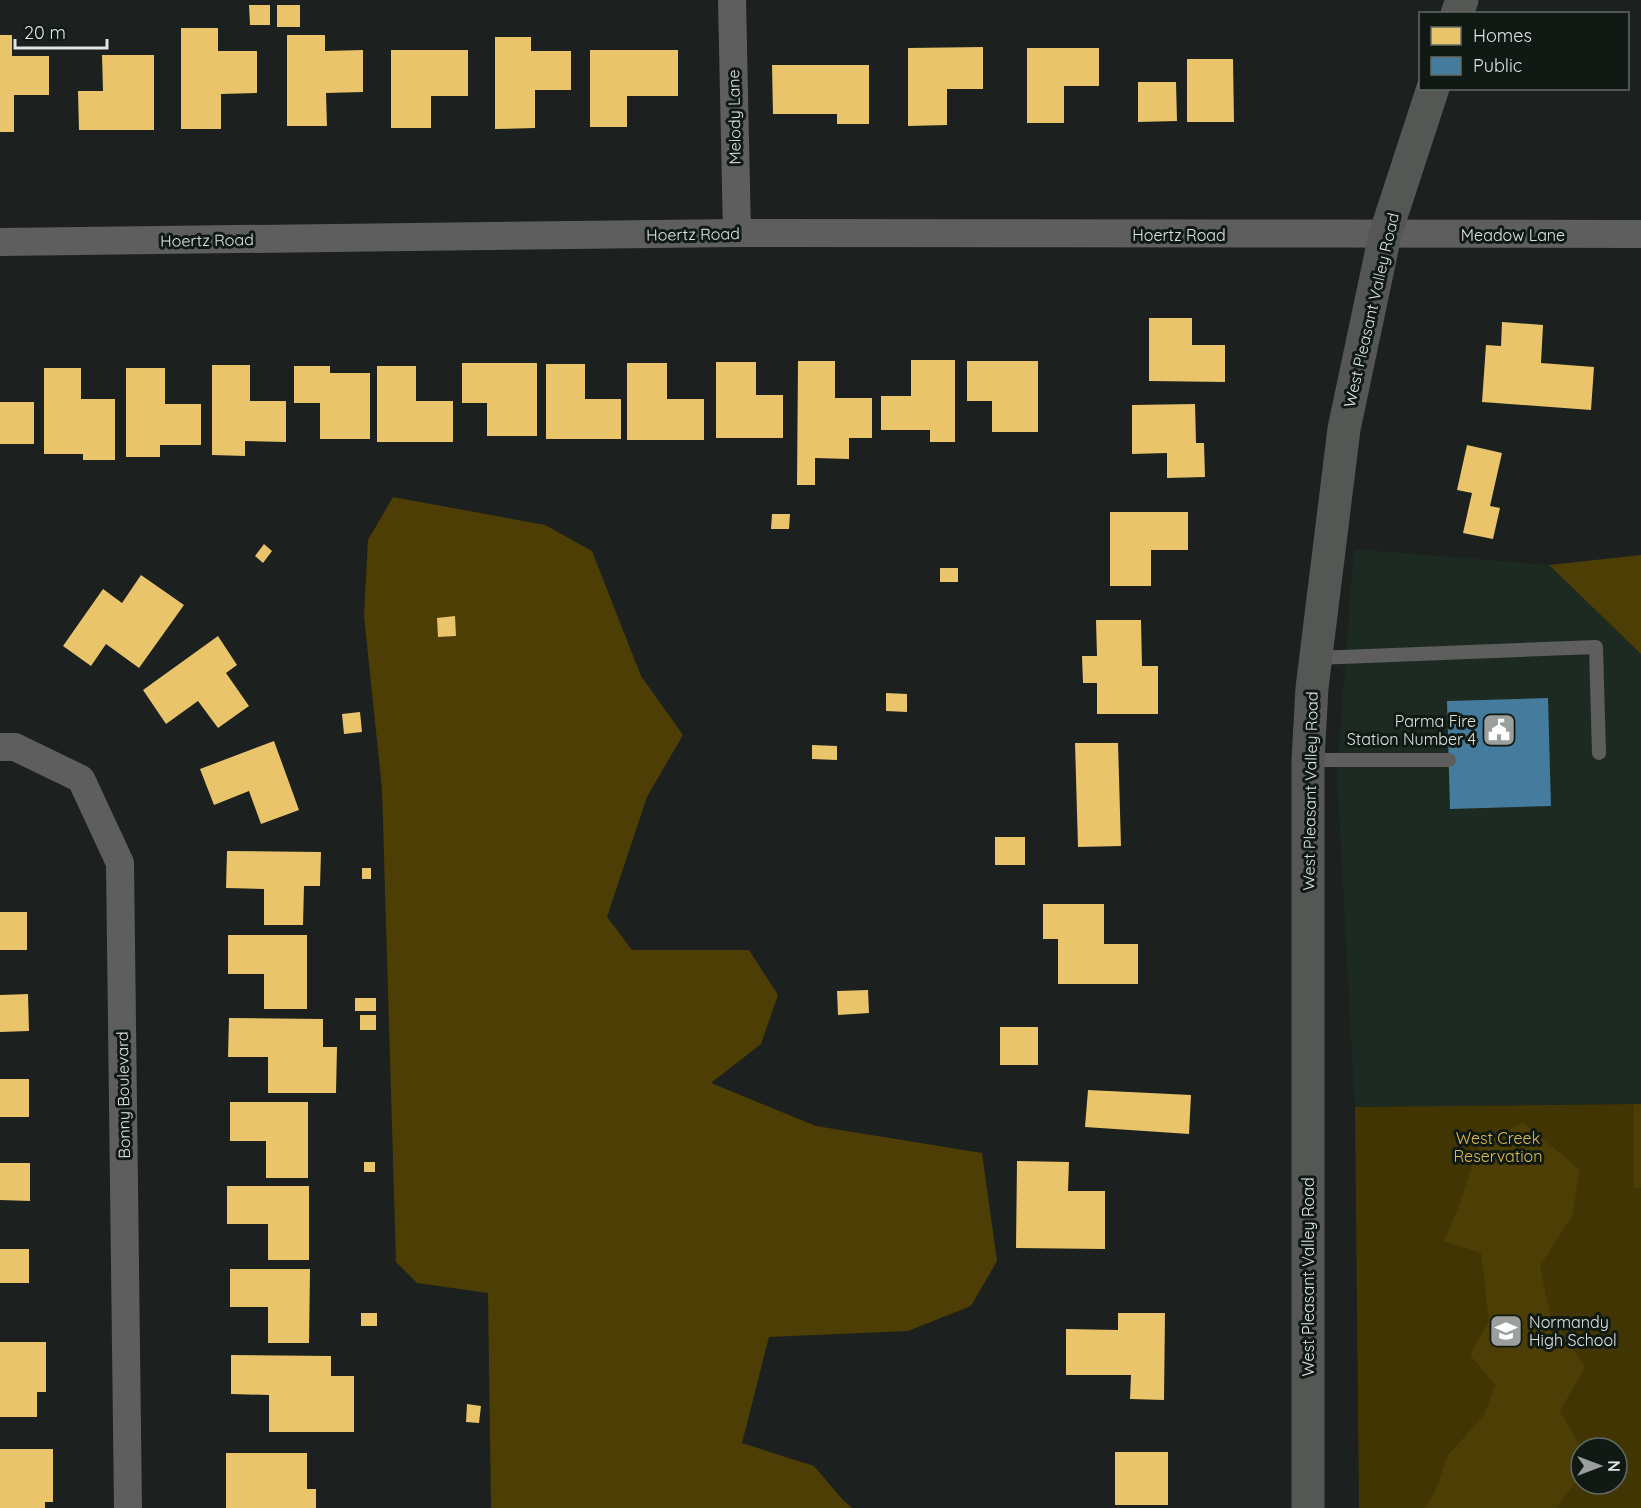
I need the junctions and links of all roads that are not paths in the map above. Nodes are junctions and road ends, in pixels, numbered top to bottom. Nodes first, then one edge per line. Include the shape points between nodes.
1 (732, 0) edge
2 (1432, 90) edge
3 (737, 233) junction
4 (1641, 234) edge
5 (1386, 235) junction
6 (0, 242) edge
7 (1316, 658) junction
8 (0, 747) edge
9 (1599, 753) dead end
10 (1308, 760) junction
11 (1449, 760) dead end
12 (128, 1508) edge
13 (1308, 1508) edge

1 - 3 street, Melody Lane
2 - 5 main road, West Pleasant Valley Road
3 - 5 street, Hoertz Road
3 - 6 street, Hoertz Road
4 - 5 street, Meadow Lane
5 - 7 main road, West Pleasant Valley Road via 1344,429
7 - 9 lane via 1596,647
7 - 10 main road, West Pleasant Valley Road
8 - 12 street, Bonny Boulevard via 15,747 81,779 120,863
10 - 11 lane
10 - 13 main road, West Pleasant Valley Road

